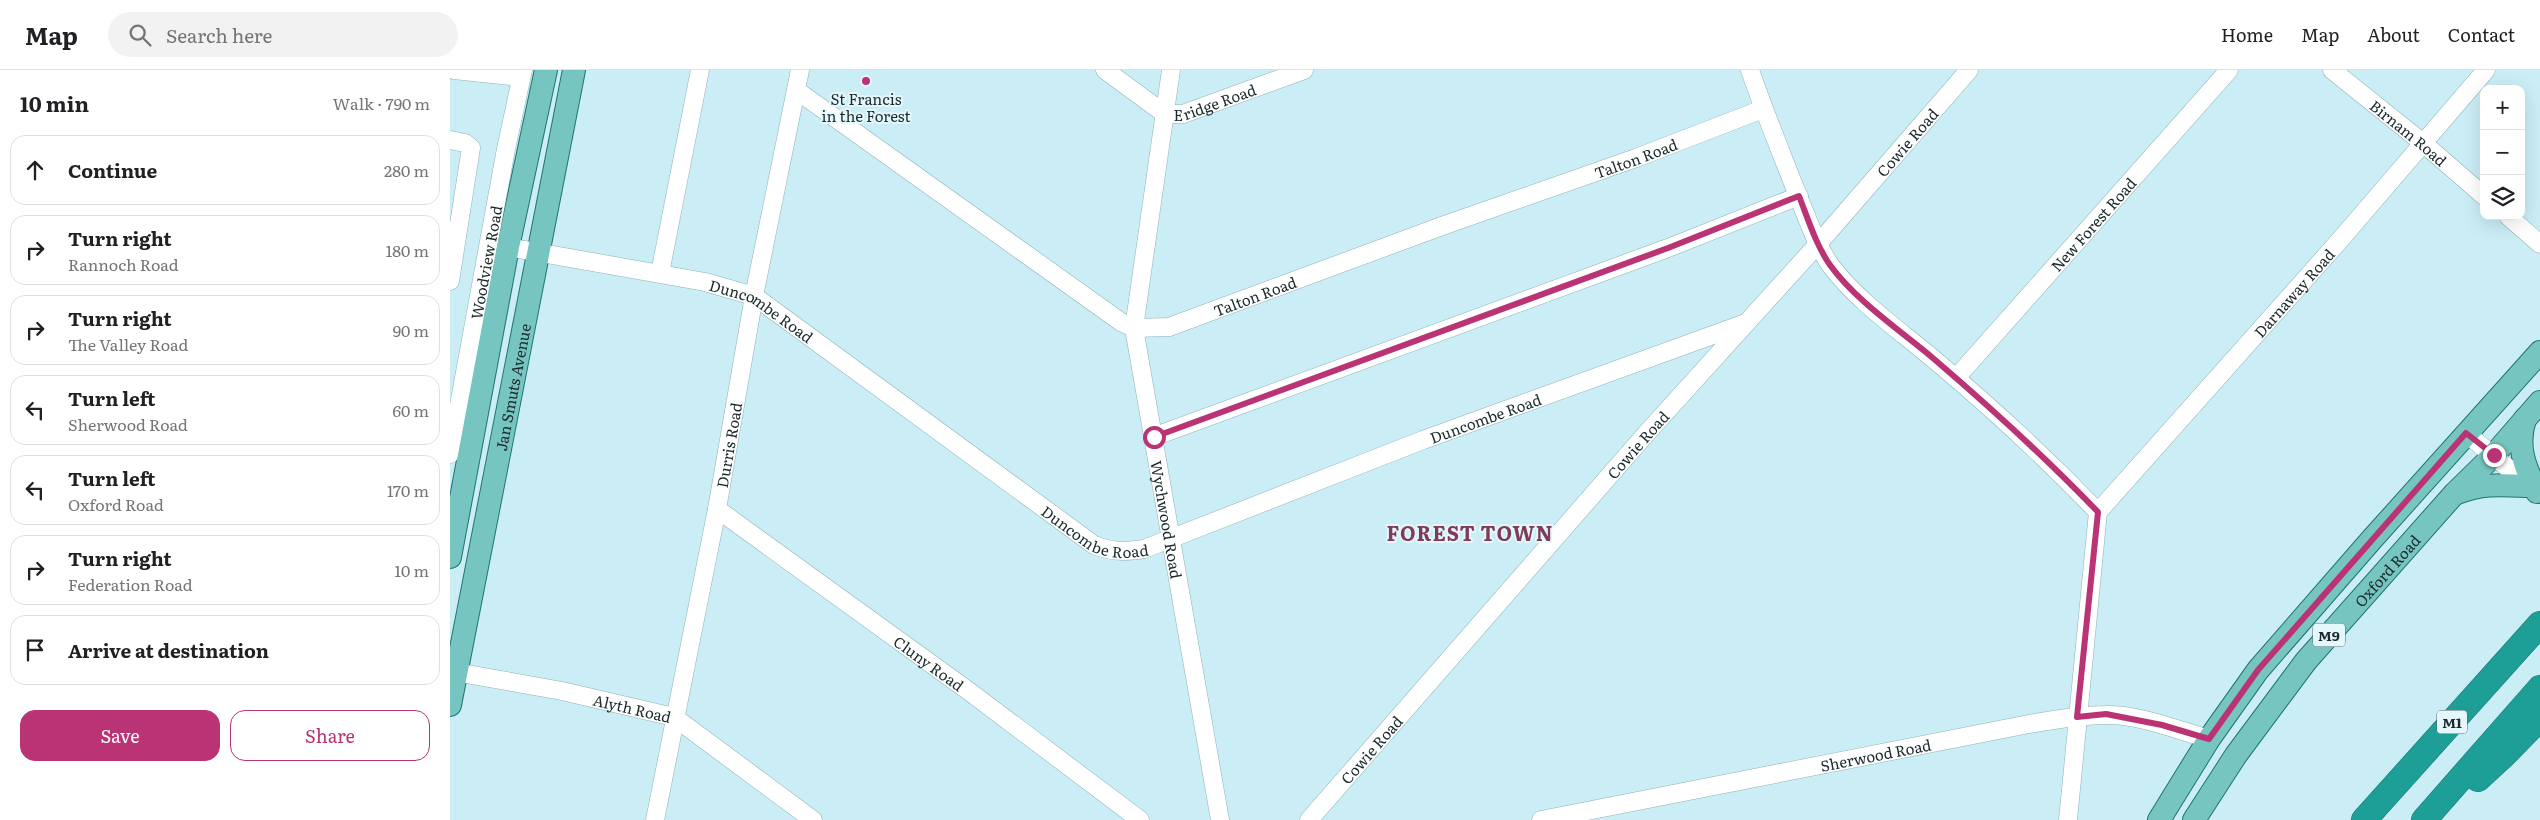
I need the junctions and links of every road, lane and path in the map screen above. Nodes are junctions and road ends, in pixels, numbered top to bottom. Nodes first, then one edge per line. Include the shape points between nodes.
1 (454, 70) edge
2 (546, 70) edge
3 (574, 70) edge
4 (700, 70) edge
5 (800, 70) edge
6 (1105, 70) edge
7 (1171, 70) edge
8 (1304, 70) edge
9 (1750, 70) edge
10 (1969, 70) edge
11 (2229, 70) edge
12 (2332, 70) edge
13 (2486, 70) edge
14 (522, 74) edge
15 (796, 90) junction
16 (1763, 109) junction
17 (1165, 114) junction
18 (450, 140) edge
19 (2423, 143) junction
20 (2480, 193) edge
21 (1799, 196) junction
22 (2513, 220) edge
23 (1818, 244) junction
24 (2540, 244) edge
25 (508, 246) junction
26 (536, 252) junction
27 (660, 273) junction
28 (450, 280) edge
29 (754, 296) junction
30 (1746, 323) junction
31 (1134, 328) junction
32 (2540, 352) edge
33 (1956, 378) junction
34 (2540, 402) edge
35 (2525, 420) junction
36 (2466, 433) junction
37 (1154, 437) junction
38 (450, 454) edge
39 (2494, 455) junction
40 (2535, 491) edge
41 (2455, 494) junction
42 (717, 509) junction
43 (2098, 512) junction
44 (1170, 538) junction
45 (450, 557) edge
46 (2540, 624) edge
47 (453, 672) edge
48 (2540, 688) edge
49 (450, 705) edge
50 (674, 717) junction
51 (2077, 717) junction
52 (2540, 718) edge
53 (2209, 739) junction
54 (655, 820) edge
55 (813, 820) edge
56 (1140, 820) edge
57 (1220, 820) edge
58 (1309, 820) edge
59 (1541, 820) edge
60 (2068, 820) edge
61 (2159, 820) edge
62 (2194, 820) edge
63 (2364, 820) edge
64 (2425, 820) edge

1 - 14 street
2 - 25 main road, Jan Smuts Avenue
3 - 26 main road, Jan Smuts Avenue
4 - 27 street
5 - 15 street, Durris Road
6 - 17 street, Eridge Road
7 - 17 street, Wychwood Road
8 - 17 street, Eridge Road via 1183,114
9 - 16 street
10 - 23 street, Cowie Road
11 - 33 street, New Forest Road
12 - 19 street, Birnam Road
13 - 19 street, Darnaway Road
14 - 38 street, Woodview Road
15 - 29 street, Durris Road
15 - 31 street via 1095,304
16 - 21 street
16 - 31 street, Talton Road via 1169,328
17 - 31 street, Wychwood Road
18 - 28 street via 465,143 470,148
19 - 20 street, Birnam Road
19 - 43 street, Darnaway Road
21 - 23 street
21 - 37 street via 1668,248
22 - 24 street
23 - 30 street, Cowie Road
23 - 33 street via 1830,265 1853,290
25 - 26 street, Duncombe Road
25 - 45 main road, Jan Smuts Avenue
26 - 27 street, Duncombe Road
26 - 47 main road, Jan Smuts Avenue via 483,542
27 - 29 street, Duncombe Road
29 - 42 street, Durris Road
29 - 44 street, Duncombe Road via 1094,545 1124,552 1144,549
30 - 44 street, Duncombe Road via 1423,440
30 - 58 street, Cowie Road
31 - 37 street, Wychwood Road
32 - 36 main road, Oxford Road / M9
33 - 43 street
34 - 35 main road, Oxford Road / M9
35 - 39 main road, Oxford Road / M9
35 - 40 main road via 2521,446
36 - 39 street
36 - 53 main road, Oxford Road / M9 via 2258,670
37 - 44 street, Wychwood Road
39 - 40 street
39 - 41 main road, Oxford Road / M9
40 - 41 main road via 2491,484 2477,485
41 - 62 main road, Oxford Road / M9 via 2306,661 2236,755
42 - 50 street, Durris Road
42 - 56 street, Cluny Road
43 - 51 street
44 - 57 street, Wychwood Road
46 - 63 highway, M1
47 - 49 main road, Jan Smuts Avenue
47 - 50 street, Alyth Road via 580,694
48 - 64 highway
50 - 54 street, Durris Road
50 - 55 street, Alyth Road
51 - 53 street, Sherwood Road via 2106,714 2162,725
51 - 59 street, Sherwood Road
51 - 60 street
52 - 64 highway via 2504,755
53 - 61 main road, Oxford Road / M9

